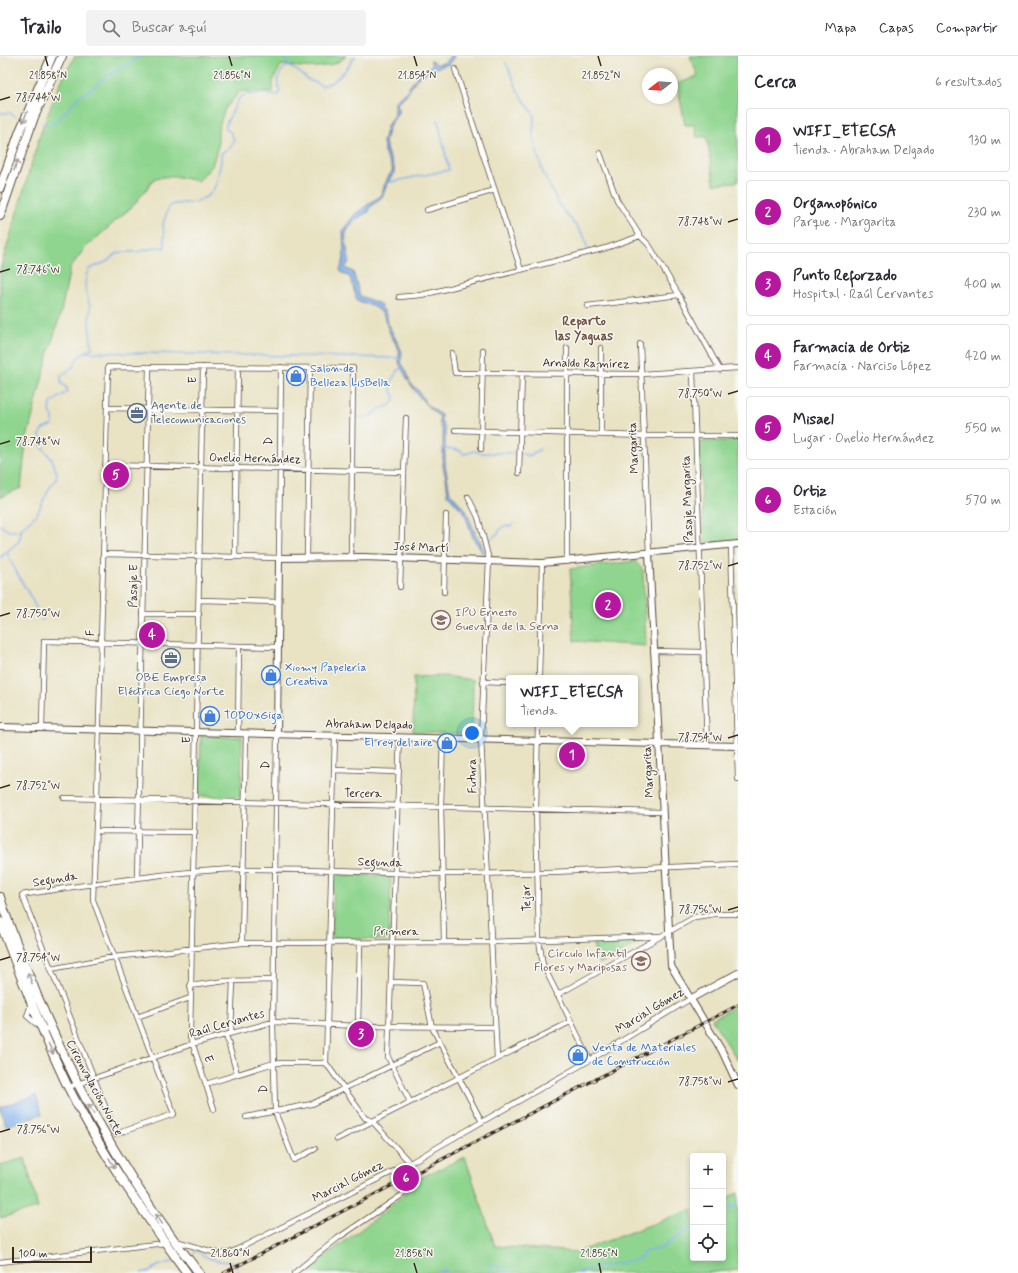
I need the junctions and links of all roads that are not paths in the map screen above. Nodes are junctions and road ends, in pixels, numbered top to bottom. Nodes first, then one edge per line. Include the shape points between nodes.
1 (52, 56) edge
2 (62, 56) edge
3 (455, 69) dead end
4 (600, 153) dead end
5 (0, 188) edge
6 (494, 190) junction
7 (427, 210) dead end
8 (0, 216) edge
9 (640, 236) junction
10 (521, 270) junction
11 (679, 295) junction
12 (399, 297) dead end
13 (587, 306) dead end
14 (640, 344) dead end
15 (567, 348) dead end
16 (601, 348) dead end
17 (483, 350) dead end
18 (452, 353) dead end
19 (149, 367) junction
20 (203, 367) junction
21 (281, 367) junction
22 (238, 368) junction
23 (310, 368) junction
24 (738, 368) edge
25 (720, 370) junction
26 (483, 372) junction
27 (692, 372) junction
28 (522, 373) junction
29 (567, 374) junction
30 (600, 374) junction
31 (641, 374) junction
32 (107, 408) junction
33 (148, 409) junction
34 (202, 410) junction
35 (237, 411) junction
36 (281, 411) junction
37 (406, 418) dead end
38 (455, 430) dead end
39 (481, 431) junction
40 (520, 432) junction
41 (566, 433) junction
42 (601, 434) junction
43 (644, 436) junction
44 (695, 436) junction
45 (738, 436) edge
46 (481, 449) dead end
47 (106, 465) junction
48 (146, 466) junction
49 (201, 467) junction
50 (237, 468) junction
51 (280, 470) junction
52 (308, 470) junction
53 (352, 471) junction
54 (404, 472) junction
55 (519, 473) dead end
56 (468, 497) dead end
57 (446, 515) dead end
58 (738, 544) edge
59 (731, 545) junction
60 (700, 548) junction
61 (103, 554) junction
62 (650, 554) junction
63 (144, 555) junction
64 (200, 556) junction
65 (235, 557) junction
66 (307, 557) junction
67 (351, 557) junction
68 (279, 558) junction
69 (401, 558) junction
70 (445, 559) junction
71 (489, 560) junction
72 (567, 562) junction
73 (542, 563) junction
74 (400, 587) dead end
75 (444, 592) dead end
76 (199, 600) junction
77 (735, 600) edge
78 (279, 602) junction
79 (143, 614) junction
80 (199, 614) junction
81 (100, 642) junction
82 (142, 644) junction
83 (198, 644) junction
84 (239, 646) junction
85 (278, 647) junction
86 (654, 651) junction
87 (704, 652) junction
88 (736, 653) edge
89 (539, 675) edge
90 (483, 682) junction
91 (506, 683) edge
92 (0, 727) edge
93 (538, 727) edge
94 (42, 728) junction
95 (99, 729) junction
96 (140, 730) junction
97 (197, 731) junction
98 (238, 733) junction
99 (246, 733) junction
100 (277, 734) junction
101 (335, 735) junction
102 (400, 737) junction
103 (443, 738) junction
104 (481, 738) junction
105 (538, 740) junction
106 (658, 743) junction
107 (706, 745) junction
108 (738, 746) edge
109 (334, 770) junction
110 (398, 772) junction
111 (738, 779) edge
112 (64, 798) dead end
113 (98, 799) junction
114 (139, 799) junction
115 (196, 801) junction
116 (244, 802) junction
117 (276, 802) junction
118 (333, 804) junction
119 (397, 805) junction
120 (441, 806) junction
121 (484, 808) junction
122 (536, 809) junction
123 (662, 812) junction
124 (138, 830) junction
125 (96, 831) junction
126 (195, 832) junction
127 (738, 864) edge
128 (666, 867) junction
129 (244, 869) junction
130 (276, 870) junction
131 (332, 871) junction
132 (193, 872) junction
133 (395, 874) junction
134 (443, 874) junction
135 (487, 874) junction
136 (537, 874) junction
137 (137, 878) junction
138 (88, 884) junction
139 (94, 884) junction
140 (0, 897) edge
141 (93, 900) junction
142 (738, 914) edge
143 (0, 922) edge
144 (668, 932) junction
145 (660, 936) junction
146 (539, 941) junction
147 (444, 942) junction
148 (490, 942) junction
149 (242, 943) junction
150 (274, 943) junction
151 (330, 943) junction
152 (360, 943) junction
153 (392, 943) junction
154 (191, 948) junction
155 (114, 957) junction
156 (51, 969) junction
157 (738, 973) edge
158 (274, 980) junction
159 (233, 981) junction
160 (391, 982) junction
161 (190, 986) junction
162 (557, 995) junction
163 (38, 998) junction
164 (190, 998) junction
165 (690, 999) junction
166 (31, 1005) junction
167 (137, 1017) junction
168 (274, 1022) junction
169 (570, 1022) junction
170 (327, 1025) junction
171 (358, 1026) junction
172 (389, 1027) junction
173 (432, 1027) junction
174 (494, 1027) junction
175 (41, 1028) junction
176 (51, 1029) junction
177 (231, 1033) junction
178 (226, 1035) junction
179 (440, 1042) junction
180 (192, 1044) junction
181 (152, 1057) junction
182 (497, 1058) junction
183 (590, 1060) junction
184 (274, 1063) junction
185 (326, 1063) junction
186 (391, 1066) junction
187 (237, 1074) junction
188 (459, 1078) junction
189 (94, 1079) junction
190 (77, 1084) junction
191 (206, 1084) junction
192 (738, 1085) edge
193 (69, 1087) junction
194 (345, 1089) junction
195 (410, 1102) junction
196 (214, 1109) dead end
197 (275, 1112) junction
198 (246, 1117) dead end
199 (372, 1121) junction
200 (482, 1122) junction
201 (337, 1139) dead end
202 (315, 1149) dead end
203 (410, 1163) junction
204 (412, 1183) dead end
205 (174, 1241) junction
206 (165, 1243) junction
207 (0, 1262) edge
208 (187, 1273) edge
209 (199, 1273) edge
210 (294, 1273) edge

1 -> 5 highway via 20,131
8 -> 2 highway via 34,117
3 - 6 street
4 - 9 street via 617,200
6 - 7 street
6 - 10 street
9 - 10 street via 606,248
9 - 11 street via 649,245
10 - 12 street via 421,295
11 - 13 street
11 - 25 street
14 - 31 street, Margarita
15 - 29 street
16 - 30 street
17 - 26 street
18 - 26 street, Arnaldo Ramírez via 455,372
19 - 20 street
19 - 32 street, F via 108,367
19 - 33 street, Pasaje E
20 - 22 street
20 - 34 street, E
21 - 22 street
21 - 23 street
21 - 36 street, D
22 - 35 street
23 - 52 street
23 - 53 street via 353,368
24 - 25 street, Arnaldo Ramírez
25 - 27 street, Arnaldo Ramírez
26 - 28 street, Arnaldo Ramírez
26 - 39 street
27 - 31 street, Arnaldo Ramírez
27 - 44 street, Pasaje Margarita
28 - 29 street, Arnaldo Ramírez
28 - 40 street
29 - 30 street, Arnaldo Ramírez
29 - 41 street
30 - 31 street, Arnaldo Ramírez
30 - 42 street
31 - 43 street, Margarita
32 - 33 street
32 - 47 street, F
33 - 34 street
33 - 48 street, Pasaje E
34 - 35 street
34 - 49 street, E
35 - 36 street
35 - 50 street
36 - 51 street, D
37 - 54 street
38 - 39 street
39 - 40 street
39 - 46 street
40 - 41 street
40 - 55 street
41 - 42 street
41 - 72 street
42 - 43 street
43 - 44 street
43 - 62 street, Margarita
44 - 45 street
44 - 60 street, Pasaje Margarita
47 - 48 street, Onelio Hernández
47 - 61 street, F
48 - 49 street, Onelio Hernández
48 - 63 street, Pasaje E
49 - 50 street, Onelio Hernández
49 - 64 street, E
50 - 51 street, Onelio Hernández
50 - 65 street
51 - 52 street, Onelio Hernández
51 - 68 street, D
52 - 53 street, Onelio Hernández
52 - 66 street
53 - 54 street, Onelio Hernández
53 - 67 street
54 - 69 street
56 - 71 street, Futura via 478,517
57 - 70 street
58 - 59 street, José Martí
59 - 60 street, José Martí
59 - 77 street
60 - 62 street, José Martí
60 - 87 street, Pasaje Margarita
61 - 63 street, José Martí
61 - 81 street, F
62 - 72 street, José Martí
62 - 86 street, Margarita
63 - 64 street, José Martí
63 - 79 street, Pasaje E
64 - 65 street, José Martí
64 - 76 street, E
65 - 68 street, José Martí
66 - 67 street, José Martí
66 - 68 street, José Martí
67 - 69 street, José Martí
68 - 78 street, D
69 - 70 street, José Martí
69 - 74 street
70 - 71 street, José Martí
70 - 75 street
71 - 73 street, José Martí
71 - 90 street, Futura
72 - 73 street, José Martí
73 - 89 street
76 - 78 street
76 - 80 street, E
77 - 88 street
78 - 85 street, D
79 - 80 street
79 - 82 street, Pasaje E
80 - 83 street, E
81 - 82 street
81 - 94 street via 44,641
81 - 95 street, F
82 - 83 street
82 - 96 street, Pasaje E
83 - 84 street
83 - 97 street, E
84 - 85 street
84 - 98 street
85 - 100 street, D
86 - 87 street
86 - 106 street, Margarita
87 - 107 street, Pasaje Margarita
88 - 108 street
90 - 91 street
90 - 104 street, Futura
92 - 94 street, Abraham Delgado
93 - 105 street, Tejar
94 - 95 street, Abraham Delgado
95 - 96 street, Abraham Delgado
95 - 113 street, F
96 - 97 street, Abraham Delgado
96 - 114 street, Pasaje E
97 - 98 street, Abraham Delgado
97 - 115 street, E
98 - 99 street, Abraham Delgado
99 - 100 street, Abraham Delgado
99 - 116 street
100 - 101 street, Abraham Delgado
100 - 117 street, D
101 - 102 street, Abraham Delgado
101 - 109 street
102 - 103 street, Abraham Delgado
102 - 110 street
103 - 104 street, Abraham Delgado
103 - 120 street
104 - 105 street, Abraham Delgado
104 - 121 street, Futura
105 - 106 street, Abraham Delgado
105 - 122 street, Tejar
106 - 107 street, Abraham Delgado
106 - 123 street, Margarita
107 - 108 street, Abraham Delgado
108 - 111 street
109 - 110 street
109 - 118 street
110 - 119 street
112 - 113 street, Tercera
113 - 114 street, Tercera
113 - 125 street, F
114 - 115 street, Tercera
114 - 124 street, Pasaje E
115 - 116 street, Tercera
115 - 126 street, E
116 - 117 street, Tercera
116 - 129 street
117 - 118 street, Tercera
117 - 130 street, D
118 - 119 street, Tercera
118 - 131 street
119 - 120 street, Tercera
119 - 133 street
120 - 121 street, Tercera
120 - 134 street
121 - 122 street, Tercera
121 - 135 street, Futura
122 - 123 street, Tercera
122 - 136 street, Tejar
123 - 128 street, Margarita
124 - 125 street
124 - 126 street
124 - 137 street, Pasaje E
125 - 139 street, F
126 - 132 street, E
127 - 128 street, Segunda
128 - 136 street, Segunda
128 - 144 street, Margarita
129 - 130 street, Segunda
129 - 132 street, Segunda
129 - 149 street
130 - 131 street, Segunda
130 - 150 street, D
131 - 133 street, Segunda
131 - 151 street
132 - 137 street, Segunda
132 - 154 street, E
133 - 134 street, Segunda
133 - 153 street
134 - 135 street, Segunda
134 - 147 street
135 - 136 street, Segunda
135 - 148 street, Futura
136 - 146 street, Tejar
137 - 139 street, Segunda
138 - 139 street, Segunda
138 - 141 street, F
138 - 156 street, Segunda via 22,895
139 - 141 street, F
163 -> 140 highway, Circunvalación Norte
141 - 155 street, F
142 - 144 street, Primera via 695,917
143 - 166 highway, Circunvalación Norte
144 - 145 street, Primera
144 - 165 street, Margarita via 671,966
145 - 146 street, Primera
145 - 162 street
146 - 148 street, Primera
146 - 162 street, Tejar via 544,965
147 - 148 street, Primera
147 - 153 street, Primera
148 - 174 street, Futura
149 - 150 street, Primera
149 - 154 street, Primera
150 - 151 street, Primera
150 - 158 street, D
151 - 152 street, Primera
151 - 170 street
152 - 153 street, Primera
152 - 171 street
153 - 160 street
154 - 155 street, Primera
154 - 161 street, E
155 - 156 street, Primera
155 - 167 street, F
156 - 189 street
157 - 165 street, Marcial Gómez
158 - 159 street
158 - 168 street, D
159 - 161 street
159 - 177 street
160 - 172 street
160 - 173 street via 423,983
161 - 164 street, E
162 - 169 street, Tejar
163 - 166 street
163 - 176 highway, Circunvalación Norte
164 - 167 street
164 - 180 street, E
165 - 183 street, Marcial Gómez
165 - 192 street, Margarita via 722,1051
166 - 175 highway, Circunvalación Norte
167 - 181 street, F
168 - 170 street, Raúl Cervantes
168 - 177 street, Raúl Cervantes
168 - 184 street, D
169 - 182 street
169 - 183 street, Tejar
170 - 171 street, Raúl Cervantes
170 - 185 street
171 - 172 street, Raúl Cervantes
172 - 173 street, Raúl Cervantes
172 - 186 street via 388,1057
173 - 174 street, Raúl Cervantes
173 - 179 street
174 - 182 street, Futura
175 - 176 street
175 -> 193 highway, Circunvalación Norte
176 - 190 highway, Circunvalación Norte
177 - 178 street, Raúl Cervantes
178 - 180 street, Raúl Cervantes
178 - 187 street
179 - 186 street
179 - 188 street
180 - 181 street, Raúl Cervantes
180 - 191 street, E
181 - 189 street, Raúl Cervantes
181 - 189 street, F via 174,1114 116,1134
182 - 188 street
183 - 200 street, Marcial Gómez
184 - 185 street
184 - 187 street
184 - 197 street, D
185 - 194 street
186 - 194 street
186 - 195 street
187 - 191 street
188 - 195 street
188 - 200 street
189 - 190 street, Raúl Cervantes
190 - 193 street, Raúl Cervantes
205 -> 190 highway, Circunvalación Norte via 110,1144
191 - 196 street, E
193 -> 206 highway, Circunvalación Norte via 102,1148
194 - 197 street via 312,1104
194 - 199 street via 365,1118
195 - 199 street
197 - 198 street
197 - 202 street, D via 294,1160
199 - 201 street
199 - 203 street
200 - 203 street, Marcial Gómez
203 - 205 street, Marcial Gómez via 230,1253 220,1254
204 - 210 street via 402,1195 338,1238
205 - 206 street, Marcial Gómez
205 - 209 highway, Circunvalación Norte
206 - 207 street, Marcial Gómez
206 - 208 highway, Circunvalación Norte

